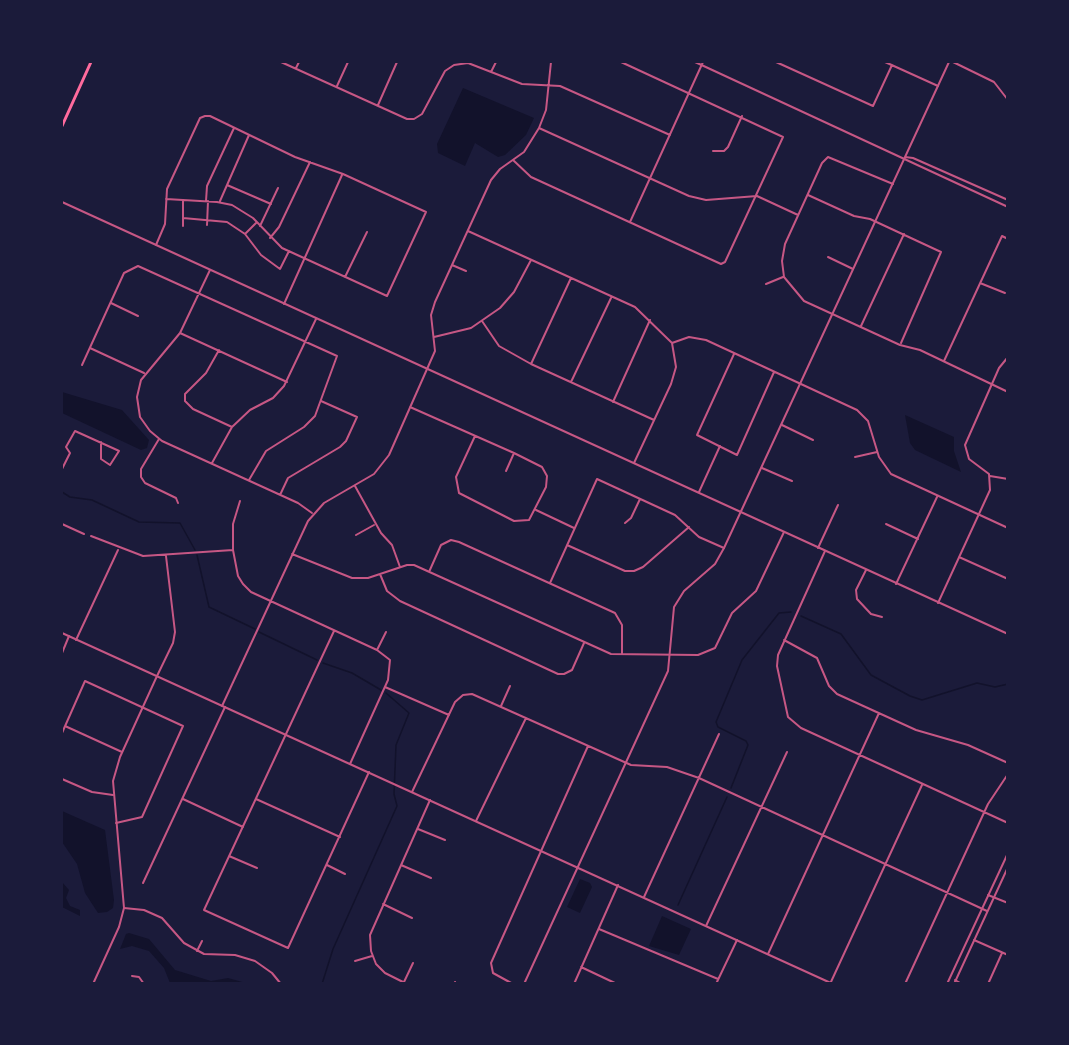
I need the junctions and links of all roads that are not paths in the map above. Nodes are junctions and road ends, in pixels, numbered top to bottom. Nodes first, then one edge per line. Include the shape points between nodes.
1 (91, 62) edge
2 (282, 62) edge
3 (299, 62) edge
4 (348, 62) edge
5 (397, 62) edge
6 (496, 62) edge
7 (551, 62) edge
8 (621, 62) edge
9 (695, 62) edge
10 (776, 62) edge
11 (885, 62) edge
12 (949, 62) edge
13 (953, 62) edge
14 (454, 63) edge
15 (703, 63) edge
16 (892, 65) junction
17 (296, 68) junction
18 (491, 72) junction
19 (548, 86) junction
20 (938, 86) junction
21 (337, 87) junction
22 (689, 93) junction
23 (1008, 99) edge
24 (377, 106) junction
25 (742, 116) junction
26 (62, 126) edge
27 (234, 128) junction
28 (539, 128) junction
29 (249, 135) junction
30 (670, 135) junction
31 (713, 151) dead end
32 (905, 157) junction
33 (513, 160) junction
34 (310, 162) junction
35 (343, 174) junction
36 (650, 178) junction
37 (893, 184) junction
38 (227, 185) junction
39 (278, 188) dead end
40 (808, 195) junction
41 (756, 196) junction
42 (166, 199) junction
43 (1008, 200) edge
44 (183, 201) junction
45 (207, 201) junction
46 (62, 202) edge
47 (219, 202) junction
48 (271, 204) junction
49 (1008, 207) edge
50 (798, 215) junction
51 (183, 218) junction
52 (207, 219) junction
53 (876, 221) junction
54 (257, 222) junction
55 (630, 222) junction
56 (207, 225) dead end
57 (183, 226) dead end
58 (260, 226) junction
59 (468, 231) junction
60 (367, 232) dead end
61 (245, 234) junction
62 (904, 234) junction
63 (270, 238) junction
64 (1008, 239) edge
65 (156, 245) junction
66 (289, 251) junction
67 (828, 257) dead end
68 (304, 258) junction
69 (531, 260) junction
70 (452, 265) junction
71 (854, 269) junction
72 (210, 270) junction
73 (466, 271) dead end
74 (345, 277) junction
75 (784, 277) junction
76 (571, 278) junction
77 (980, 283) junction
78 (766, 284) dead end
79 (199, 293) junction
80 (1005, 293) dead end
81 (612, 297) junction
82 (111, 303) junction
83 (284, 304) junction
84 (833, 314) junction
85 (138, 316) dead end
86 (316, 318) junction
87 (650, 320) junction
88 (482, 321) junction
89 (861, 326) junction
90 (180, 333) junction
91 (434, 337) junction
92 (305, 342) junction
93 (672, 343) junction
94 (900, 345) junction
95 (90, 348) junction
96 (219, 350) junction
97 (735, 354) junction
98 (1008, 357) edge
99 (944, 362) junction
100 (531, 364) junction
101 (82, 365) dead end
102 (428, 369) junction
103 (774, 372) junction
104 (144, 373) junction
105 (287, 382) junction
106 (571, 382) junction
107 (992, 383) junction
108 (800, 384) junction
109 (1008, 392) edge
110 (321, 401) junction
111 (613, 402) junction
112 (411, 407) junction
113 (654, 420) junction
114 (782, 426) junction
115 (232, 427) junction
116 (475, 436) junction
117 (159, 439) junction
118 (813, 440) dead end
119 (101, 442) junction
120 (720, 446) junction
121 (877, 452) junction
122 (514, 453) junction
123 (855, 457) dead end
124 (212, 463) junction
125 (634, 463) junction
126 (762, 468) junction
127 (62, 469) edge
128 (506, 471) dead end
129 (990, 476) junction
130 (1008, 479) edge
131 (249, 480) junction
132 (792, 481) dead end
133 (354, 486) junction
134 (699, 492) junction
135 (280, 495) junction
136 (937, 496) junction
137 (640, 499) junction
138 (240, 501) dead end
139 (178, 503) dead end
140 (838, 505) dead end
141 (536, 510) junction
142 (741, 512) junction
143 (313, 514) junction
144 (979, 515) junction
145 (626, 523) dead end
146 (62, 524) edge
147 (375, 524) junction
148 (886, 525) dead end
149 (689, 527) junction
150 (574, 528) junction
151 (1008, 528) edge
152 (784, 532) junction
153 (84, 534) dead end
154 (356, 535) dead end
155 (91, 536) dead end
156 (918, 539) junction
157 (567, 545) junction
158 (118, 548) junction
159 (818, 548) junction
160 (724, 549) junction
161 (233, 550) junction
162 (825, 551) junction
163 (292, 554) junction
164 (166, 556) junction
165 (959, 557) junction
166 (400, 567) junction
167 (866, 570) junction
168 (429, 572) junction
169 (380, 574) junction
170 (1008, 579) edge
171 (550, 583) junction
172 (896, 584) junction
173 (271, 602) junction
174 (938, 603) junction
175 (882, 617) dead end
176 (334, 631) junction
177 (386, 632) dead end
178 (62, 633) edge
179 (1008, 634) edge
180 (69, 636) junction
181 (76, 640) junction
182 (784, 640) junction
183 (584, 643) junction
184 (377, 650) junction
185 (62, 653) edge
186 (622, 654) junction
187 (670, 655) junction
188 (157, 676) junction
189 (386, 687) junction
190 (510, 687) dead end
191 (500, 706) junction
192 (143, 707) junction
193 (224, 707) junction
194 (879, 713) junction
195 (449, 715) junction
196 (526, 718) junction
197 (65, 726) junction
198 (62, 733) edge
199 (719, 734) dead end
200 (286, 735) junction
201 (588, 746) junction
202 (122, 752) junction
203 (787, 752) dead end
204 (860, 755) junction
205 (626, 763) junction
206 (1008, 763) edge
207 (350, 764) junction
208 (369, 772) junction
209 (1008, 774) edge
210 (699, 778) junction
211 (62, 779) edge
212 (922, 784) junction
213 (412, 792) junction
214 (113, 795) junction
215 (183, 799) junction
216 (256, 799) junction
217 (430, 800) junction
218 (761, 807) junction
219 (984, 812) junction
220 (476, 821) junction
221 (116, 823) junction
222 (1008, 823) edge
223 (243, 827) junction
224 (418, 829) junction
225 (824, 835) junction
226 (340, 837) junction
227 (446, 840) dead end
228 (541, 850) junction
229 (1008, 853) edge
230 (229, 856) junction
231 (885, 864) junction
232 (327, 865) junction
233 (400, 865) junction
234 (578, 867) junction
235 (1008, 867) edge
236 (257, 868) dead end
237 (345, 874) dead end
238 (431, 878) dead end
239 (143, 883) dead end
240 (618, 885) junction
241 (948, 892) junction
242 (988, 895) junction
243 (644, 897) junction
244 (994, 897) junction
245 (1008, 903) edge
246 (383, 904) junction
247 (124, 908) junction
248 (982, 909) junction
249 (988, 911) junction
250 (412, 918) dead end
251 (706, 926) junction
252 (599, 929) junction
253 (202, 940) dead end
254 (738, 940) junction
255 (974, 940) junction
256 (197, 951) junction
257 (1002, 953) junction
258 (768, 954) junction
259 (1008, 955) edge
260 (372, 956) junction
261 (355, 961) dead end
262 (413, 963) dead end
263 (581, 967) junction
264 (132, 975) dead end
265 (283, 978) dead end
266 (718, 979) junction
267 (280, 982) edge
268 (955, 982) edge
269 (406, 983) edge
270 (831, 983) edge
271 (93, 984) edge
272 (144, 984) edge
273 (513, 984) edge
274 (524, 984) edge
275 (574, 984) edge
276 (617, 984) edge
277 (716, 984) edge
278 (905, 984) edge
279 (948, 984) edge
280 (962, 984) edge
281 (988, 984) edge

1 - 26 main road
2 - 17 street
3 - 17 street
4 - 21 street
5 - 24 street
6 - 18 street
7 - 19 street
8 - 22 street
9 - 15 street
10 - 16 street via 873,106
11 - 16 street
12 - 20 street
13 - 23 street via 994,82
14 - 18 street
14 - 24 street via 440,76 417,118 407,119
15 - 22 street
15 - 32 street
16 - 20 street
17 - 21 street
18 - 19 street via 522,84
19 - 28 street via 546,110
19 - 30 street via 560,86
20 - 32 street
21 - 24 street
22 - 25 street
22 - 30 street
25 - 31 street via 728,147
25 - 41 street via 783,137
27 - 29 street
27 - 42 street via 210,116 200,118
27 - 45 street via 207,186
28 - 33 street via 531,144
28 - 36 street
29 - 34 street
29 - 38 street
30 - 36 street
32 - 37 street
32 - 43 street
32 - 49 street
33 - 55 street via 531,177
33 - 59 street via 493,177
34 - 35 street
34 - 63 street
35 - 68 street
35 - 74 street via 426,212 387,296
36 - 41 street via 705,200
36 - 55 street
37 - 40 street via 828,157
37 - 53 street
38 - 47 street
38 - 48 street
39 - 48 street
40 - 50 street
40 - 53 street via 854,216
41 - 50 street
41 - 55 street via 724,263
42 - 44 street
42 - 65 street via 165,224
44 - 45 street
44 - 51 street
45 - 47 street
45 - 52 street
46 - 65 street
47 - 54 street via 238,208
48 - 58 street
50 - 75 street via 782,253
51 - 52 street
51 - 57 street
52 - 56 street
52 - 61 street via 227,222
53 - 62 street
53 - 71 street
54 - 58 street
54 - 61 street
58 - 63 street
59 - 69 street
59 - 70 street
60 - 74 street
61 - 66 street via 261,255 280,269
62 - 89 street
62 - 94 street via 941,254
63 - 66 street
64 - 77 street via 1002,236
65 - 72 street
66 - 68 street
67 - 71 street
68 - 74 street
68 - 83 street
69 - 76 street
69 - 88 street via 514,292
70 - 73 street
70 - 91 street via 433,308
71 - 84 street
72 - 79 street
72 - 83 street
75 - 78 street
75 - 84 street via 804,300
76 - 81 street
76 - 100 street
77 - 80 street
77 - 99 street
79 - 82 street via 135,267 124,273
79 - 90 street
79 - 92 street
81 - 87 street via 635,307
81 - 106 street
82 - 85 street
82 - 95 street
83 - 86 street
84 - 89 street
84 - 108 street
86 - 92 street
86 - 102 street
87 - 93 street
87 - 111 street
88 - 91 street via 457,333
88 - 100 street via 499,346
89 - 94 street
90 - 96 street
90 - 104 street
91 - 102 street via 435,351
92 - 105 street
92 - 110 street via 337,356
93 - 97 street via 694,337
93 - 113 street via 676,367
94 - 99 street
95 - 101 street
95 - 104 street
96 - 105 street
96 - 115 street via 206,373 186,394 186,404
97 - 103 street
97 - 120 street via 697,435
98 - 107 street
99 - 107 street
100 - 106 street
102 - 112 street
102 - 125 street
103 - 108 street
103 - 120 street via 737,455
104 - 117 street via 137,393 138,408 144,425
105 - 115 street via 273,398 249,410
106 - 111 street
107 - 109 street
107 - 129 street via 965,445 969,459
108 - 114 street
108 - 121 street via 863,414
110 - 131 street via 308,424 263,455
110 - 135 street via 357,417 346,441 288,478
111 - 113 street
112 - 116 street
112 - 133 street via 385,461 374,474
113 - 125 street
114 - 118 street
114 - 126 street
115 - 124 street
116 - 122 street
116 - 141 street via 456,477 458,491 463,497 520,522 529,520
117 - 124 street
117 - 139 street via 141,469 141,477
119 - 119 street via 119,451 110,465 101,459
119 - 127 street via 75,430 66,447 70,453
120 - 134 street
121 - 123 street
121 - 136 street via 891,474
122 - 128 street
122 - 141 street via 546,472 546,487
124 - 131 street
125 - 134 street
126 - 132 street
126 - 142 street
129 - 130 street
129 - 144 street via 990,490
131 - 135 street
133 - 143 street
133 - 147 street
134 - 142 street
135 - 143 street
136 - 144 street
136 - 156 street
137 - 145 street
137 - 149 street via 678,517
137 - 150 street via 597,479
138 - 161 street via 233,524
140 - 159 street
141 - 150 street
142 - 152 street
142 - 160 street
143 - 163 street
144 - 151 street
144 - 165 street
146 - 153 street
147 - 154 street
147 - 166 street via 392,545
148 - 156 street
149 - 157 street via 634,571 625,571
149 - 160 street via 699,537
150 - 157 street
152 - 159 street
152 - 187 street via 756,591 732,613 715,648 702,655
155 - 158 street
156 - 172 street
157 - 171 street
158 - 164 street via 143,556
158 - 181 street
159 - 162 street
160 - 187 street via 715,564 676,602
161 - 164 street
161 - 173 street via 243,584
162 - 167 street
162 - 182 street
163 - 169 street via 347,578
163 - 173 street
164 - 188 street via 175,632 174,643
165 - 170 street
165 - 174 street
166 - 168 street via 414,565
166 - 169 street
167 - 172 street
167 - 175 street via 856,590 857,599 871,614
168 - 171 street via 441,545 454,540
168 - 183 street
169 - 183 street via 387,591 400,602 558,674 572,670
171 - 186 street via 618,615
172 - 174 street
173 - 176 street
173 - 193 street
174 - 179 street
176 - 184 street
176 - 200 street
177 - 184 street
178 - 180 street
180 - 181 street
180 - 185 street
181 - 188 street
182 - 194 street via 817,658 834,692
182 - 204 street via 777,662 786,713 796,726
183 - 186 street
184 - 189 street via 390,660
186 - 187 street
187 - 205 street via 668,671
188 - 192 street
188 - 193 street
189 - 195 street
189 - 207 street
190 - 191 street
191 - 195 street via 467,694 456,700
191 - 196 street
192 - 197 street via 86,681
192 - 202 street
192 - 221 street via 183,726 142,817
193 - 200 street
193 - 215 street
194 - 204 street
194 - 206 street
195 - 213 street
196 - 201 street
196 - 220 street
197 - 198 street
197 - 202 street
199 - 210 street
200 - 207 street
200 - 216 street
201 - 205 street
201 - 228 street
202 - 214 street
203 - 218 street
204 - 212 street
204 - 225 street
205 - 210 street via 667,767
205 - 234 street
207 - 208 street
208 - 213 street
208 - 226 street
209 - 219 street
210 - 218 street
210 - 243 street
211 - 214 street via 92,792
212 - 219 street
212 - 231 street
213 - 217 street
214 - 221 street
215 - 223 street
215 - 239 street
216 - 223 street
216 - 226 street
217 - 220 street
217 - 224 street
218 - 225 street
218 - 251 street
219 - 222 street
219 - 241 street
220 - 228 street
221 - 247 street
223 - 230 street
224 - 227 street
224 - 233 street
225 - 231 street
225 - 258 street
226 - 232 street
228 - 234 street
228 - 273 street via 491,963 493,973
229 - 242 street
230 - 232 street via 204,910 288,948
230 - 236 street
231 - 241 street
231 - 270 street
232 - 237 street
233 - 238 street
233 - 246 street
234 - 240 street
234 - 274 street
235 - 244 street
240 - 243 street
240 - 252 street
241 - 248 street
241 - 278 street
242 - 244 street
242 - 248 street
243 - 251 street
244 - 245 street
244 - 249 street
246 - 250 street
246 - 260 street via 371,932
247 - 256 street via 144,910 162,918 184,943
247 - 271 street
248 - 249 street
248 - 279 street
249 - 255 street
251 - 254 street
252 - 263 street
252 - 266 street
253 - 256 street
254 - 258 street
254 - 266 street
255 - 257 street
255 - 268 street
256 - 267 street via 250,958
257 - 259 street
257 - 281 street
258 - 270 street
260 - 261 street
260 - 269 street via 385,973
262 - 269 street
263 - 275 street
263 - 276 street
264 - 272 street
265 - 267 street
266 - 277 street
268 - 280 street

